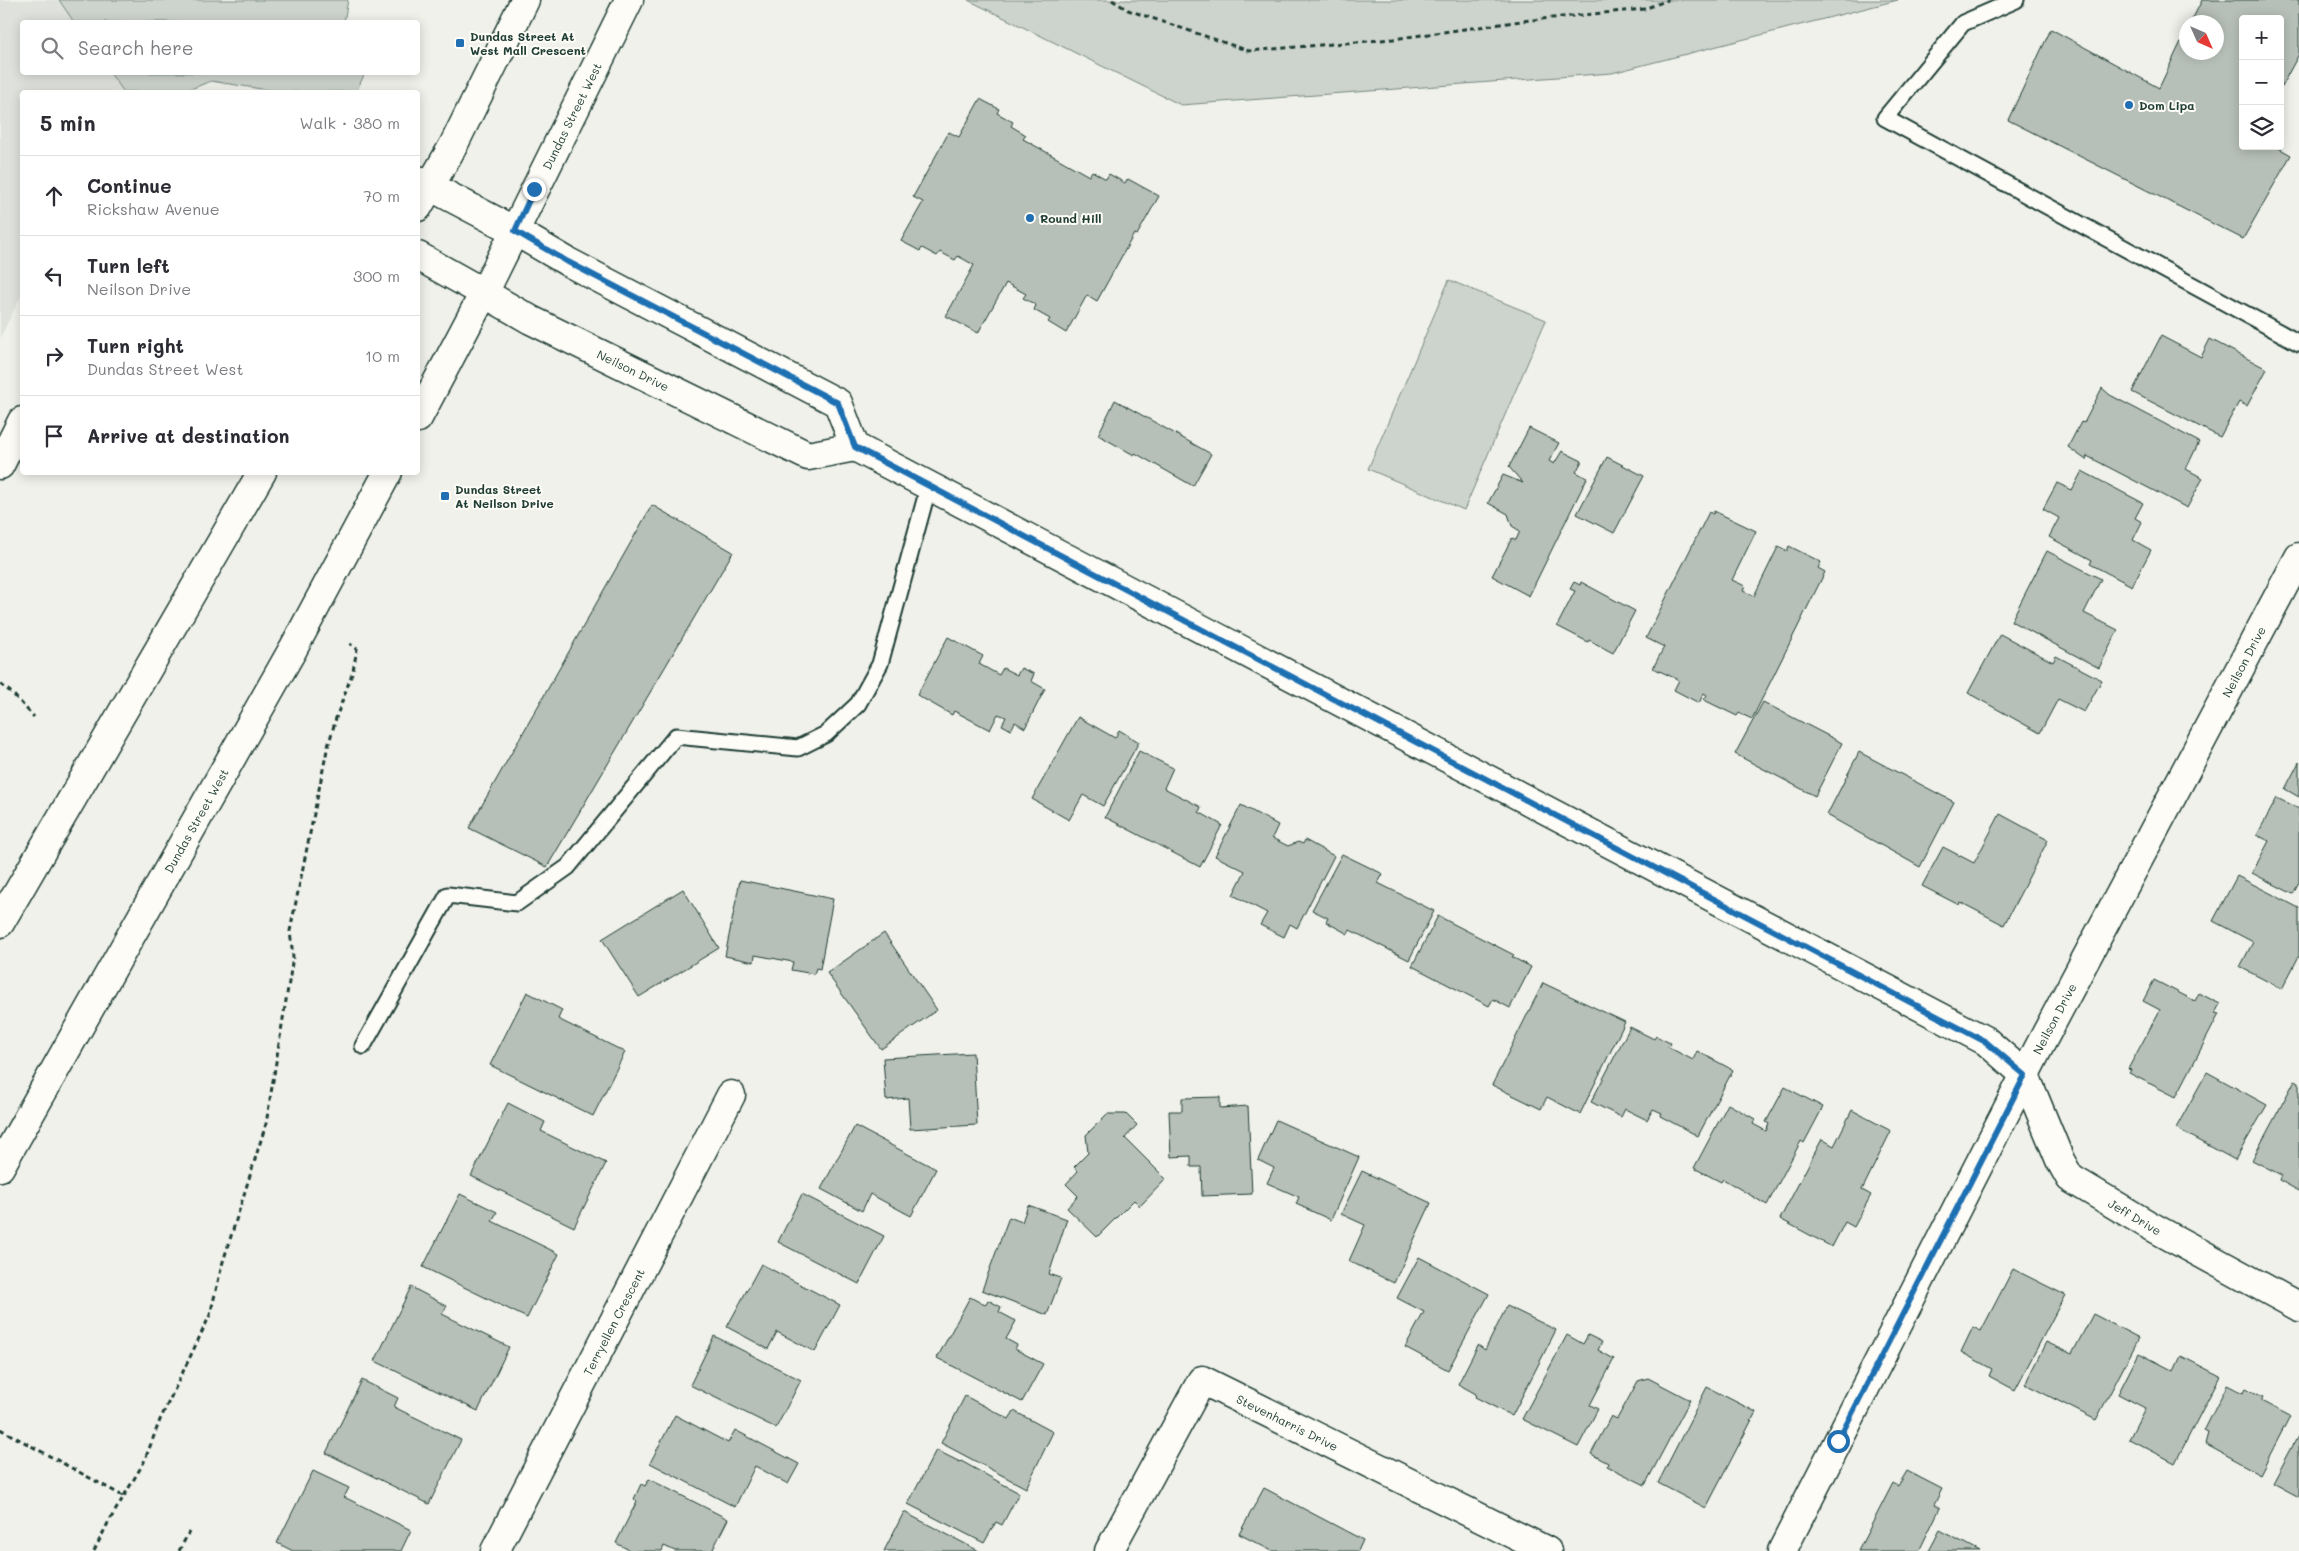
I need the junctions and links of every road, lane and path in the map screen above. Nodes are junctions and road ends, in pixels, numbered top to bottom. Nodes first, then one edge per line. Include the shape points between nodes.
1 (525, 0) edge
2 (628, 0) edge
3 (1112, 0) edge
4 (1668, 0) edge
5 (2016, 0) edge
6 (422, 191) edge
7 (515, 231) junction
8 (420, 257) edge
9 (484, 293) junction
10 (2299, 343) edge
11 (420, 414) edge
12 (20, 425) edge
13 (855, 447) junction
14 (0, 465) edge
15 (260, 475) edge
16 (386, 475) edge
17 (929, 485) junction
18 (2299, 557) edge
19 (350, 644) dead end
20 (0, 684) edge
21 (34, 717) dead end
22 (4, 913) edge
23 (363, 1046) dead end
24 (2025, 1075) junction
25 (731, 1095) dead end
26 (0, 1167) edge
27 (2299, 1307) edge
28 (0, 1429) edge
29 (123, 1496) junction
30 (189, 1532) dead end
31 (94, 1551) edge
32 (179, 1551) edge
33 (495, 1551) edge
34 (1109, 1551) edge
35 (1547, 1551) edge
36 (1782, 1551) edge

1 - 6 street via 453,146
2 - 7 street, Dundas Street West
3 - 4 path via 1128,10 1249,52 1393,39 1521,20 1644,9
5 - 10 lane via 1963,23 1885,118
6 - 7 street
7 - 9 street, Dundas Street West
7 - 13 street via 838,403
8 - 9 street, Neilson Drive
9 - 11 street, Dundas Street West
9 - 13 street, Neilson Drive via 531,320 808,456
12 - 14 street
13 - 17 street
15 - 22 street
16 - 26 street, Dundas Street West via 288,657
17 - 23 lane via 880,664 858,704 826,734 798,748 676,736 568,867 517,903 448,895
17 - 24 street via 1986,1042
18 - 24 street, Neilson Drive
19 - 29 path via 357,649 353,671 327,750 290,931 293,957 266,1124 222,1265 210,1315 160,1420 144,1462
20 - 21 path via 12,692
24 - 27 street, Jeff Drive via 2070,1178
24 - 36 street, Neilson Drive
25 - 33 street, Terryellen Crescent
28 - 29 path
29 - 31 path
30 - 32 path
34 - 35 street, Stevenharris Drive via 1202,1380

